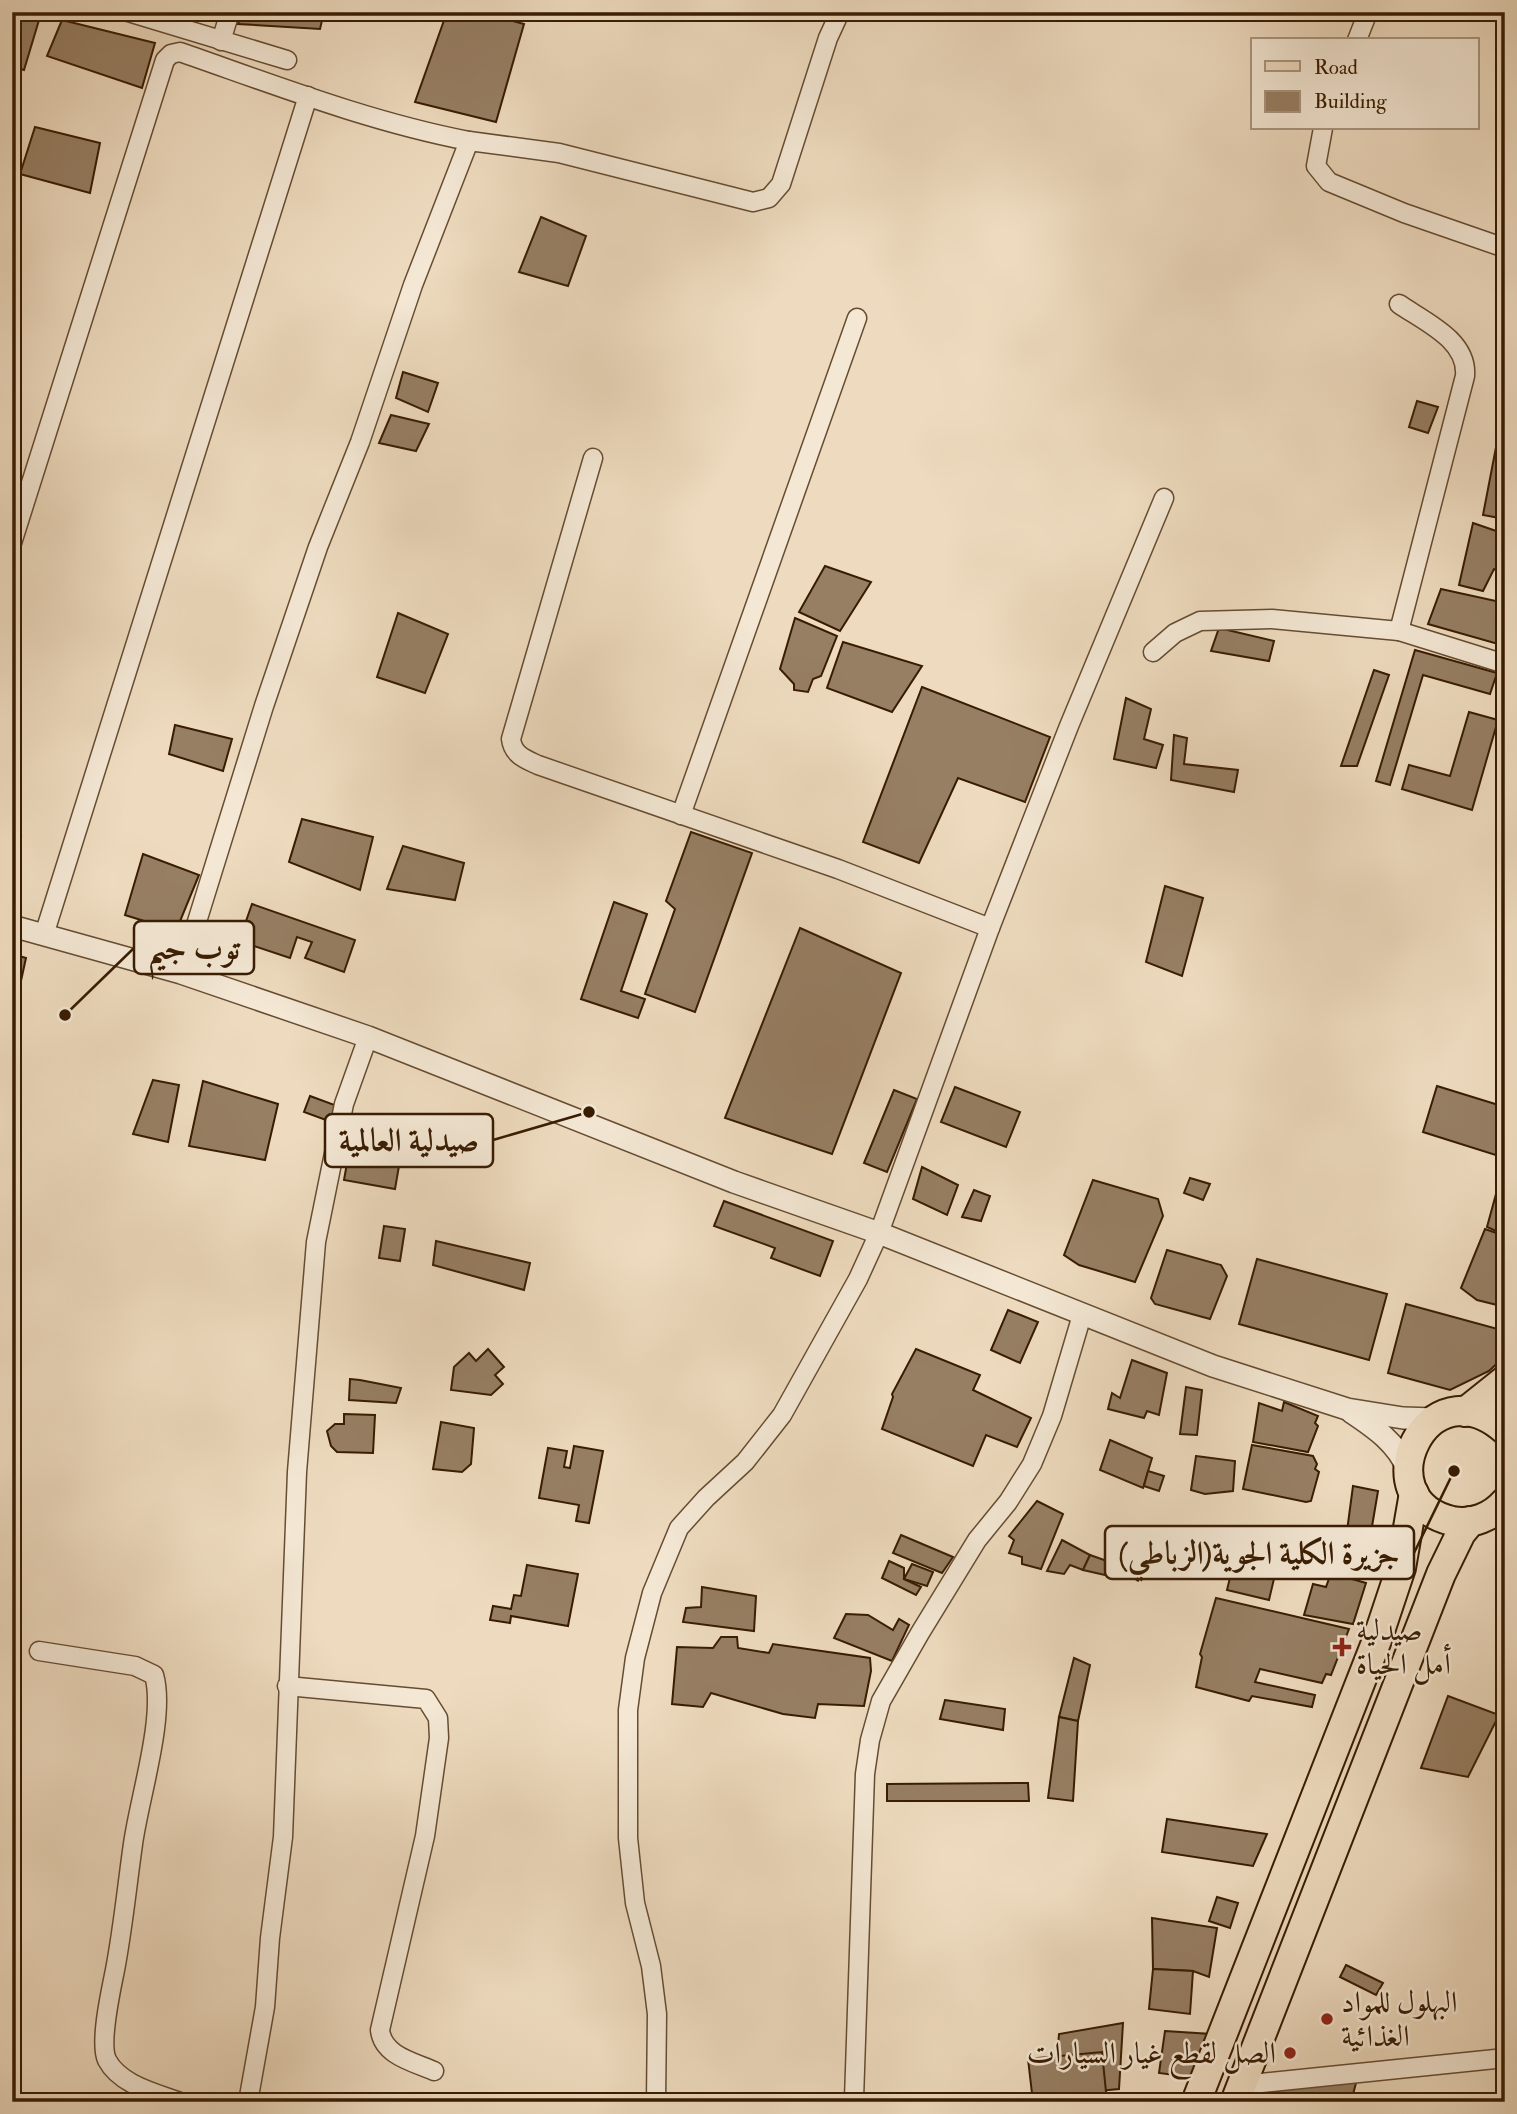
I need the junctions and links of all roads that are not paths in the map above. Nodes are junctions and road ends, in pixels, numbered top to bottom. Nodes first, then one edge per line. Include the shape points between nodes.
1 (128, 12) edge
2 (230, 12) edge
3 (839, 12) edge
4 (1368, 12) edge
5 (1357, 38) edge
6 (221, 41) junction
7 (287, 60) dead end
8 (308, 96) junction
9 (1323, 130) edge
10 (469, 141) junction
11 (1505, 248) edge
12 (1399, 304) dead end
13 (857, 318) dead end
14 (593, 458) dead end
15 (1164, 498) dead end
16 (12, 543) edge
17 (1399, 631) junction
18 (1153, 652) dead end
19 (1505, 664) edge
20 (681, 815) junction
21 (12, 926) edge
22 (990, 928) junction
23 (44, 935) junction
24 (181, 973) junction
25 (368, 1037) junction
26 (879, 1233) junction
27 (1082, 1315) junction
28 (1505, 1380) edge
29 (1347, 1409) junction
30 (1465, 1412) junction
31 (1435, 1419) junction
32 (1505, 1430) edge
33 (1411, 1482) junction
34 (1505, 1502) edge
35 (1505, 1520) edge
36 (1474, 1521) junction
37 (38, 1651) dead end
38 (287, 1686) junction
39 (1505, 2058) edge
40 (434, 2071) dead end
41 (1238, 2093) edge
42 (854, 2099) dead end
43 (180, 2102) edge
44 (248, 2102) edge
45 (656, 2102) edge
46 (1196, 2102) edge

1 - 6 street
2 - 6 street
3 - 10 street via 781,184 769,198 753,202 559,153
4 - 5 street
6 - 7 street
8 - 10 street
8 - 16 street via 180,51 166,60
8 - 23 street
9 - 11 street via 1316,166 1329,182
10 - 24 street via 318,547
12 - 17 street via 1459,348 1466,362
13 - 20 street
14 - 20 street via 513,748 538,765
15 - 22 street
17 - 18 street via 1272,619 1200,621 1175,633
17 - 19 street
20 - 22 street
21 - 23 street
22 - 26 street
23 - 24 street
24 - 25 street
25 - 26 street via 734,1182
25 - 38 street via 344,1104 316,1242 297,1472
26 - 27 street
26 - 45 street via 782,1415 745,1462 679,1528 652,1593 635,1658 628,1710 628,1838 635,1903 657,2014
27 - 29 street via 1213,1366
27 - 42 street via 1052,1416 1032,1464 977,1540 881,1701 865,1774
28 - 30 main road
29 - 31 street
29 - 33 street via 1398,1451
30 - 31 main road
30 - 32 main road via 1493,1420
31 - 33 main road via 1414,1441 1409,1455
33 - 36 main road via 1422,1504 1444,1519
33 - 46 main road via 1413,1507 1401,1568 1377,1640
34 - 36 main road via 1489,1516
35 - 36 street
36 - 41 main road via 1461,1533 1441,1574
37 - 43 street via 135,1667 154,1675 158,1689 106,2021 106,2059 121,2076
38 - 40 street via 426,1699 438,1718 425,1836 380,2030 393,2053
38 - 44 street via 283,1837 265,2007
39 - 41 street

